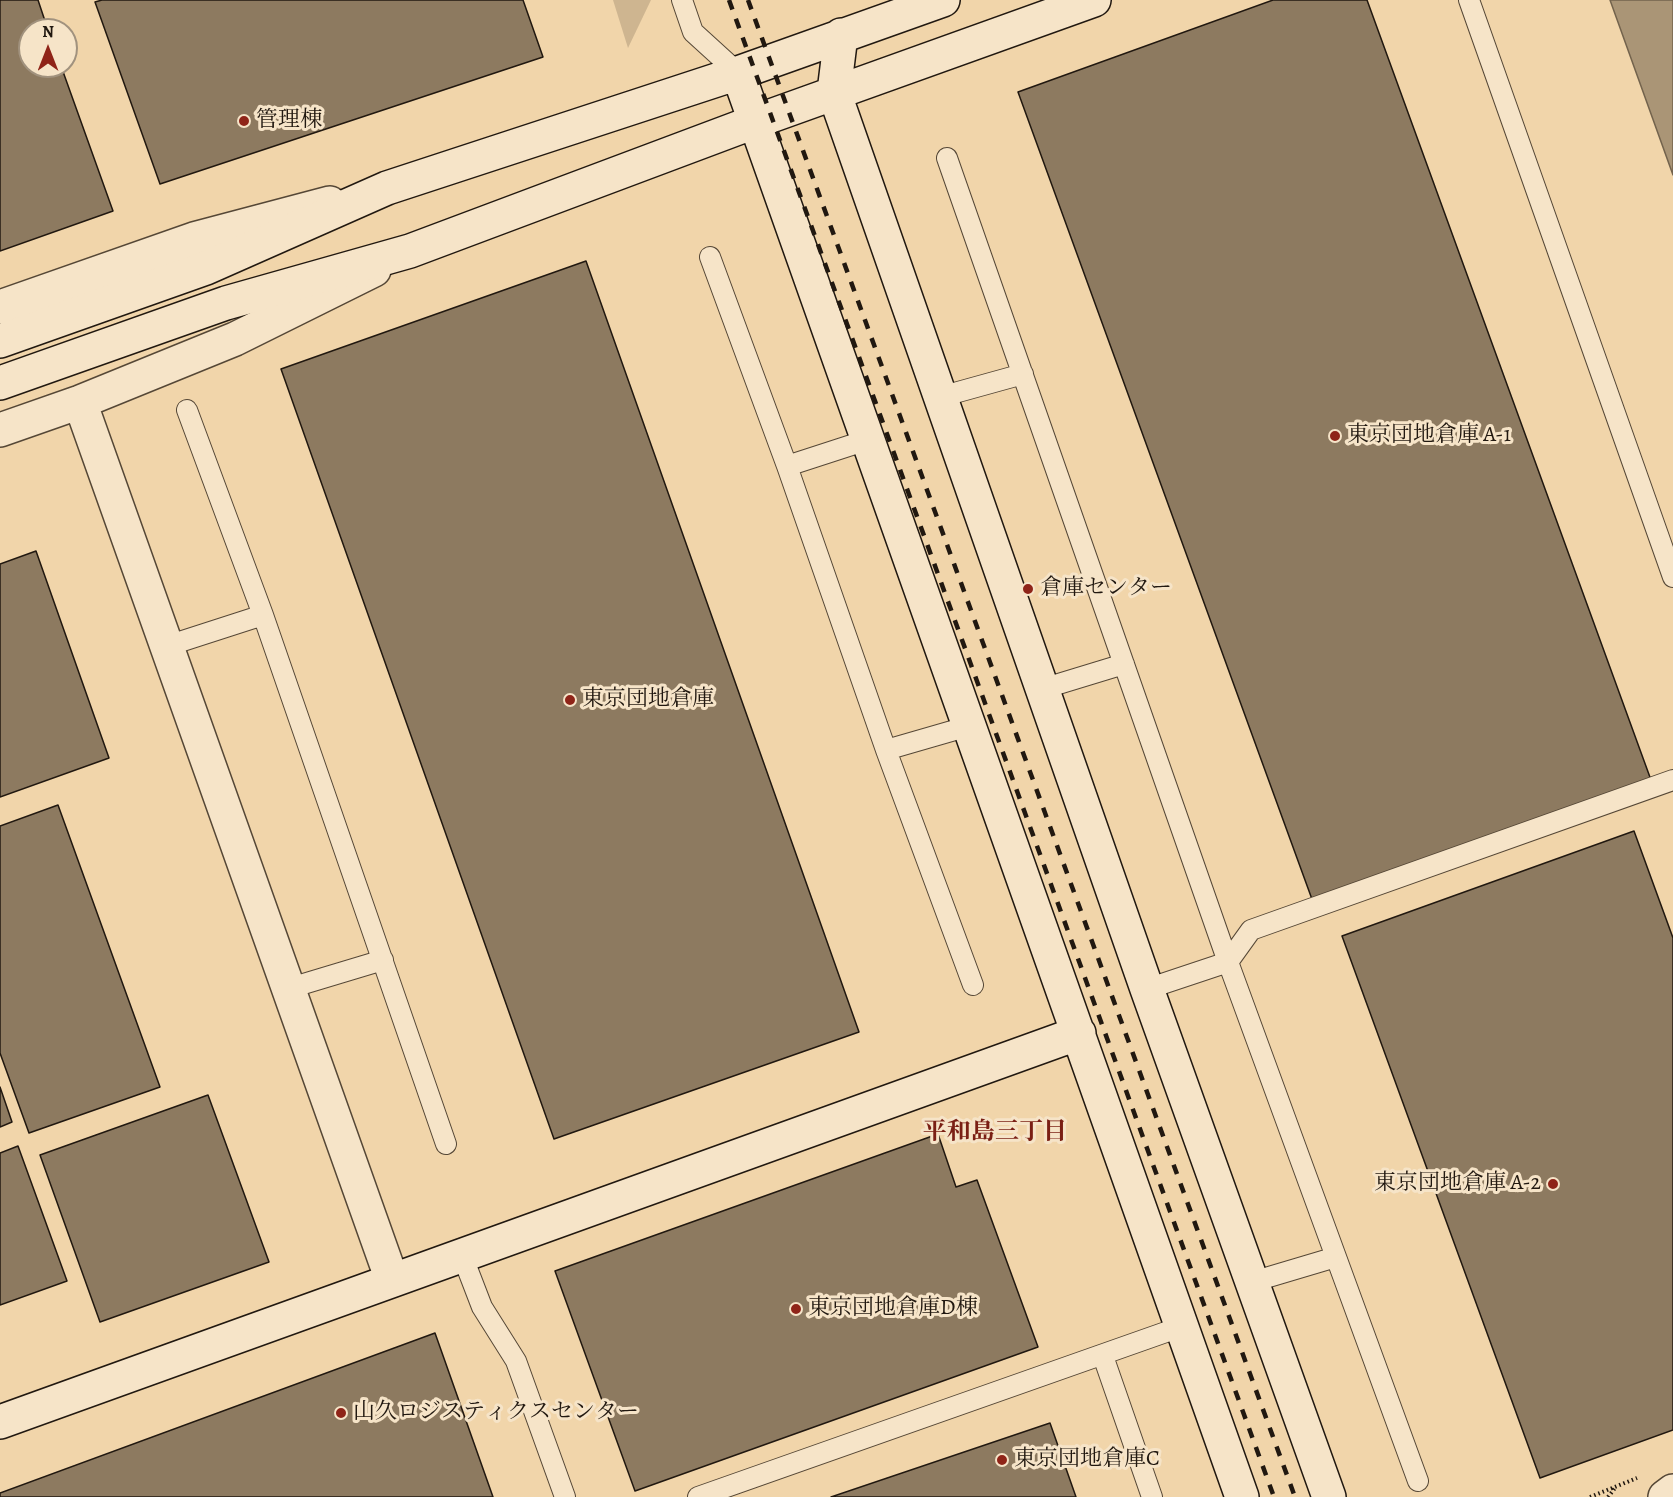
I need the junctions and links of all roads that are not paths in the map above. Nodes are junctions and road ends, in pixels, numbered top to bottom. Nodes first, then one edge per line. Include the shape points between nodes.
1 (682, 0) edge
2 (943, 0) edge
3 (1094, 0) edge
4 (1469, 0) edge
5 (841, 35) junction
6 (738, 73) junction
7 (834, 93) junction
8 (754, 122) junction
9 (947, 158) dead end
10 (387, 188) junction
11 (410, 251) junction
12 (710, 257) dead end
13 (0, 307) edge
14 (0, 341) edge
15 (1023, 374) junction
16 (0, 383) edge
17 (940, 398) junction
18 (80, 402) junction
19 (187, 410) dead end
20 (0, 430) edge
21 (867, 440) junction
22 (787, 466) junction
23 (1673, 577) edge
24 (263, 615) junction
25 (167, 646) junction
26 (1124, 664) junction
27 (1042, 689) junction
28 (969, 726) junction
29 (886, 750) junction
30 (1673, 780) edge
31 (383, 960) junction
32 (1228, 962) junction
33 (973, 985) dead end
34 (290, 988) junction
35 (1147, 989) junction
36 (1079, 1033) junction
37 (446, 1144) dead end
38 (462, 1255) junction
39 (1336, 1257) junction
40 (392, 1280) junction
41 (1252, 1282) junction
42 (1183, 1326) junction
43 (1103, 1356) junction
44 (0, 1422) edge
45 (1418, 1481) dead end
46 (1655, 1486) edge
47 (1673, 1491) edge
48 (565, 1497) edge
49 (698, 1497) edge
50 (1152, 1497) edge
51 (1242, 1497) edge
52 (1329, 1497) edge

1 - 6 lane via 693,32
2 - 5 street
3 - 7 street
4 - 23 lane
5 - 6 street
5 - 7 street
6 - 8 street
6 - 10 street
7 - 8 street
7 - 17 street
8 - 11 street
8 - 21 street
9 - 15 lane
10 - 13 street via 194,239
10 - 14 street via 206,268
11 - 16 street via 226,303
11 - 18 street via 234,339
12 - 22 lane
15 - 17 lane
15 - 26 lane
17 - 27 street
18 - 20 street
18 - 25 street
19 - 24 lane
21 - 22 lane
21 - 28 street
22 - 29 lane
24 - 25 lane
24 - 31 lane
25 - 34 street
26 - 27 lane
26 - 32 lane
27 - 35 street
28 - 29 lane
28 - 36 street
29 - 33 lane
30 - 32 lane via 1251,930
31 - 34 lane
31 - 37 lane
32 - 35 lane
32 - 39 lane
34 - 40 street
35 - 41 street
36 - 38 street
36 - 42 street
38 - 40 street
38 - 48 lane via 482,1307 516,1361
39 - 41 lane
39 - 45 lane
40 - 44 street
41 - 52 street
42 - 43 lane
42 - 51 street
43 - 49 lane
43 - 50 lane
46 - 47 street

